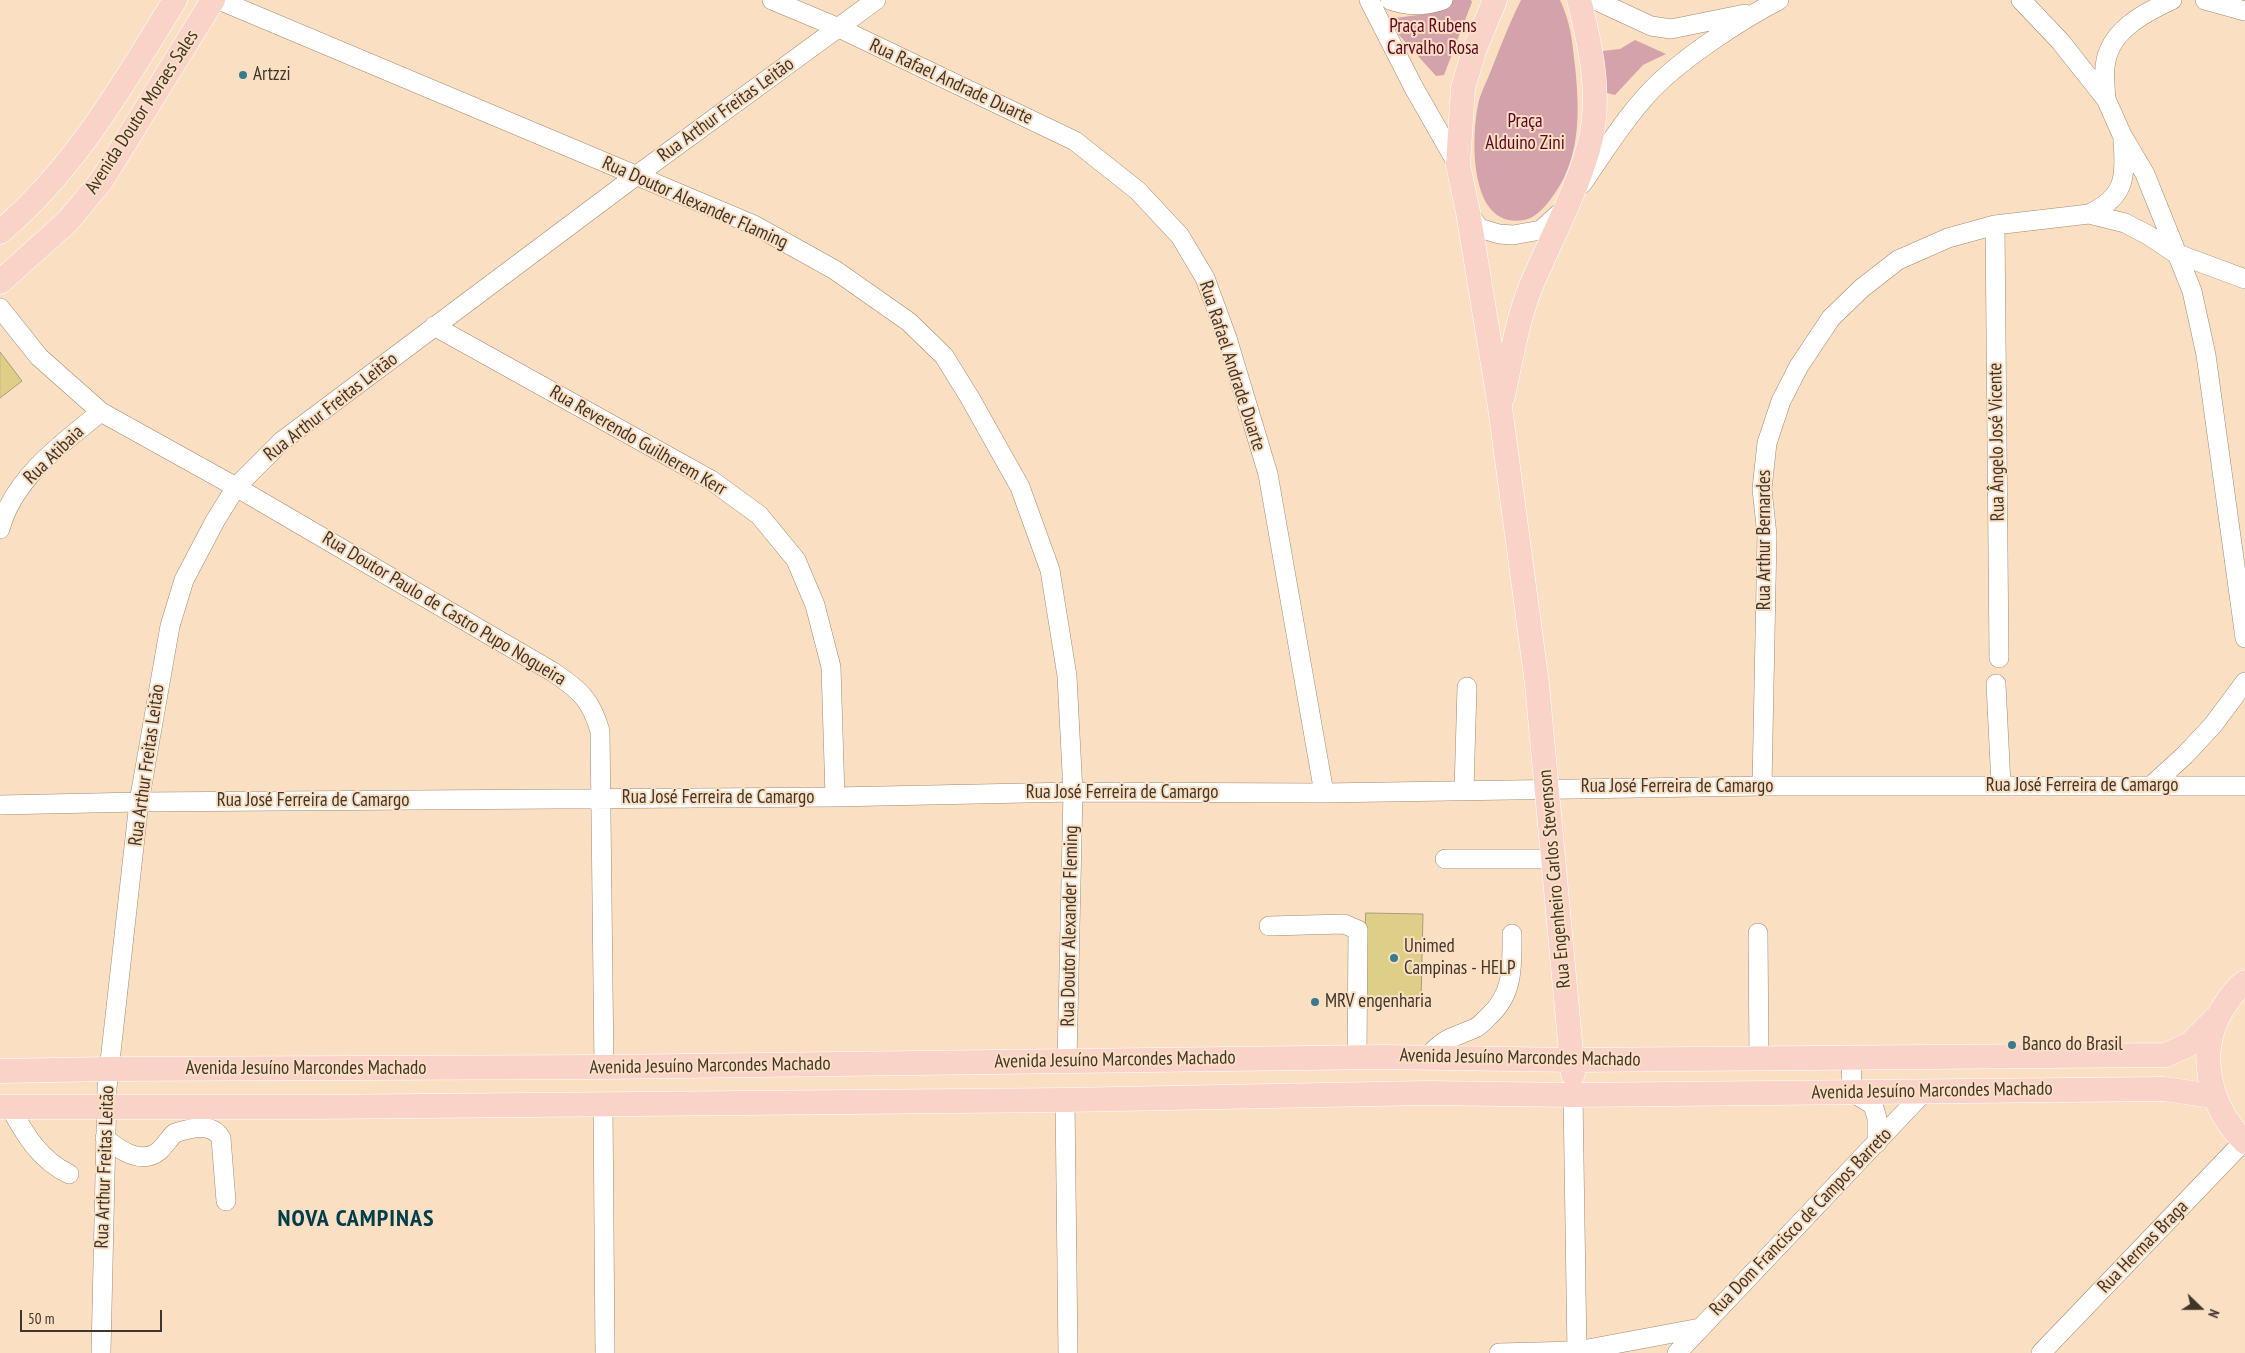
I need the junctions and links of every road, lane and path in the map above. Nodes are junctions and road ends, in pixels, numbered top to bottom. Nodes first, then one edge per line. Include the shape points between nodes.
1 (175, 0) edge
2 (213, 0) edge
3 (219, 0) edge
4 (772, 0) edge
5 (876, 0) edge
6 (1369, 0) edge
7 (1390, 0) edge
8 (1443, 0) edge
9 (1495, 0) edge
10 (1579, 0) edge
11 (1595, 0) edge
12 (1779, 0) edge
13 (2021, 0) edge
14 (2172, 0) edge
15 (2205, 0) edge
16 (2245, 10) edge
17 (1756, 12) junction
18 (839, 28) junction
19 (2106, 98) junction
20 (2122, 135) junction
21 (1458, 165) junction
22 (636, 175) junction
23 (1565, 208) junction
24 (1468, 212) junction
25 (2089, 214) junction
26 (1995, 225) junction
27 (0, 232) edge
28 (2175, 254) junction
29 (2245, 279) edge
30 (0, 282) edge
31 (0, 308) edge
32 (434, 326) junction
33 (1500, 407) junction
34 (101, 412) junction
35 (236, 487) junction
36 (0, 529) edge
37 (2245, 638) edge
38 (1999, 658) dead end
39 (2245, 682) edge
40 (1996, 684) dead end
41 (1467, 687) dead end
42 (2001, 785) junction
43 (1762, 786) junction
44 (2151, 786) junction
45 (2245, 786) edge
46 (1547, 788) junction
47 (1464, 790) junction
48 (1073, 792) junction
49 (1324, 793) junction
50 (835, 798) junction
51 (600, 799) junction
52 (139, 802) junction
53 (0, 805) edge
54 (1445, 859) dead end
55 (1552, 859) junction
56 (1269, 926) dead end
57 (1758, 933) dead end
58 (1512, 934) dead end
59 (2245, 982) edge
60 (2217, 1016) junction
61 (1358, 1057) junction
62 (1427, 1057) junction
63 (1851, 1057) junction
64 (1292, 1058) junction
65 (1732, 1058) junction
66 (1759, 1058) junction
67 (1573, 1060) junction
68 (1067, 1061) junction
69 (898, 1063) junction
70 (791, 1065) junction
71 (604, 1067) junction
72 (109, 1069) junction
73 (313, 1070) junction
74 (0, 1072) edge
75 (1925, 1091) junction
76 (1852, 1092) junction
77 (1427, 1093) junction
78 (1732, 1093) junction
79 (1573, 1095) junction
80 (1292, 1096) junction
81 (2213, 1096) junction
82 (1065, 1100) junction
83 (900, 1101) junction
84 (794, 1102) junction
85 (603, 1104) junction
86 (5, 1107) edge
87 (314, 1107) junction
88 (105, 1108) junction
89 (105, 1138) junction
90 (2244, 1142) edge
91 (1877, 1143) junction
92 (69, 1174) dead end
93 (226, 1201) dead end
94 (1700, 1328) junction
95 (1577, 1352) edge
96 (101, 1353) edge
97 (605, 1353) edge
98 (1068, 1353) edge
99 (1499, 1353) edge
100 (1677, 1353) edge
101 (2041, 1353) edge

1 - 27 main road, Avenida Doutor Moraes Sales via 116,97 56,179
2 - 30 main road, Avenida Doutor Moraes Sales via 102,180 68,221
3 - 22 street, Rua Doutor Alexander Flaming
4 - 18 street, Rua Rafael Andrade Duarte
5 - 18 street, Rua Arthur Freitas Leitão
6 - 21 street
7 - 8 street via 1404,5
9 - 21 main road, Rua Engenheiro Carlos Stevenson via 1463,88
10 - 23 main road, Rua Engenheiro Carlos Stevenson via 1590,44 1593,112 1591,138
11 - 17 street via 1651,26 1671,29
12 - 17 street
13 - 19 street via 2060,41
14 - 19 street via 2126,26 2112,46 2105,65
15 - 16 street
17 - 23 street via 1677,67 1647,94
18 - 22 street, Rua Arthur Freitas Leitão
18 - 49 street, Rua Rafael Andrade Duarte via 1075,141 1138,191 1180,236 1204,278 1224,329 1268,474
19 - 20 street
20 - 25 street via 2123,174 2117,194 2106,206
20 - 28 street via 2145,174
21 - 24 main road, Rua Engenheiro Carlos Stevenson
22 - 32 street, Rua Arthur Freitas Leitão
22 - 48 street, Rua Doutor Alexander Flaming via 754,225 835,270 909,322 944,356 1020,487 1050,570 1067,676
23 - 24 street via 1540,230 1513,234 1479,228
23 - 33 main road, Rua Engenheiro Carlos Stevenson via 1530,289
24 - 33 main road, Rua Engenheiro Carlos Stevenson
25 - 26 street, Rua Arthur Bernardes
25 - 28 street, Rua Arthur Bernardes via 2125,224
26 - 38 street, Rua Ângelo José Vicente
26 - 43 street, Rua Arthur Bernardes via 1948,238 1898,260 1862,288 1830,318 1781,401 1767,443 1762,489 1767,535
28 - 29 street, Rua Arthur Bernardes
28 - 37 street via 2192,291 2206,355
31 - 34 street, Rua Doutor Paulo de Castro Pupo Nogueira via 39,356
32 - 35 street, Rua Arthur Freitas Leitão via 282,441
32 - 50 street, Rua Reverendo Guilherem Kerr via 711,480 759,515 796,560 815,605 831,668
33 - 46 main road, Rua Engenheiro Carlos Stevenson via 1537,684
34 - 35 street, Rua Doutor Paulo de Castro Pupo Nogueira
34 - 36 street, Rua Atibaia via 58,446 25,482 11,501
35 - 51 street, Rua Doutor Paulo de Castro Pupo Nogueira via 574,686 593,709 600,731
35 - 52 street, Rua Arthur Freitas Leitão via 184,580 170,626
39 - 44 street via 2213,725
40 - 42 street
41 - 47 street
42 - 43 street, Rua José Ferreira de Camargo
42 - 44 street, Rua José Ferreira de Camargo
43 - 46 street, Rua José Ferreira de Camargo
44 - 45 street, Rua José Ferreira de Camargo
46 - 47 street, Rua José Ferreira de Camargo
46 - 55 main road, Rua Engenheiro Carlos Stevenson
47 - 49 street, Rua José Ferreira de Camargo
48 - 49 street, Rua José Ferreira de Camargo
48 - 50 street, Rua José Ferreira de Camargo
48 - 68 street, Rua Doutor Alexander Fleming
50 - 51 street, Rua José Ferreira de Camargo
51 - 52 street, Rua José Ferreira de Camargo
51 - 71 street, Rua Doutor Paulo de Castro Pupo Nogueira
52 - 53 street, Rua José Ferreira de Camargo
52 - 72 street, Rua Arthur Freitas Leitão
54 - 55 street
55 - 67 main road, Rua Engenheiro Carlos Stevenson
56 - 61 street via 1344,924 1358,930
57 - 66 street
58 - 62 street via 1512,976 1508,991 1497,1008 1475,1028 1455,1034
59 - 60 main road via 2237,987
60 - 63 main road, Avenida Jesuíno Marcondes Machado via 2190,1044 2166,1055
60 - 81 main road via 2209,1042 2208,1070
61 - 62 main road, Avenida Jesuíno Marcondes Machado
61 - 64 main road, Avenida Jesuíno Marcondes Machado
62 - 67 main road, Avenida Jesuíno Marcondes Machado
62 - 77 main road
63 - 66 main road, Avenida Jesuíno Marcondes Machado
63 - 76 street
64 - 68 main road, Avenida Jesuíno Marcondes Machado
64 - 80 main road
65 - 66 main road, Avenida Jesuíno Marcondes Machado
65 - 67 main road, Avenida Jesuíno Marcondes Machado
65 - 78 main road
67 - 79 main road, Rua Engenheiro Carlos Stevenson
68 - 69 main road, Avenida Jesuíno Marcondes Machado
69 - 70 main road, Avenida Jesuíno Marcondes Machado
69 - 83 main road
70 - 71 main road, Avenida Jesuíno Marcondes Machado
70 - 84 main road
71 - 73 main road, Avenida Jesuíno Marcondes Machado
72 - 73 main road, Avenida Jesuíno Marcondes Machado
72 - 74 main road, Avenida Jesuíno Marcondes Machado
72 - 88 street, Rua Arthur Freitas Leitão
73 - 87 main road
75 - 76 main road, Avenida Jesuíno Marcondes Machado
75 - 81 main road, Avenida Jesuíno Marcondes Machado via 2164,1089
75 - 91 street, Rua Dom Francisco de Campos Barreto
76 - 78 main road, Avenida Jesuíno Marcondes Machado
76 - 91 street via 1873,1105 1878,1118
77 - 79 main road, Avenida Jesuíno Marcondes Machado
77 - 80 main road, Avenida Jesuíno Marcondes Machado
78 - 79 main road, Avenida Jesuíno Marcondes Machado
79 - 95 street, Rua Engenheiro Carlos Stevenson
80 - 82 main road, Avenida Jesuíno Marcondes Machado
81 - 90 main road via 2226,1120
82 - 83 main road, Avenida Jesuíno Marcondes Machado
82 - 98 street
83 - 84 main road, Avenida Jesuíno Marcondes Machado
84 - 85 main road, Avenida Jesuíno Marcondes Machado
85 - 87 main road, Avenida Jesuíno Marcondes Machado
85 - 97 street
86 - 88 main road, Avenida Jesuíno Marcondes Machado
86 - 92 street via 27,1139 46,1159
87 - 88 main road, Avenida Jesuíno Marcondes Machado
88 - 89 street, Rua Arthur Freitas Leitão
89 - 93 street via 116,1148 149,1157 175,1133 210,1127 216,1130 222,1138
89 - 96 street, Rua Arthur Freitas Leitão
90 - 101 street, Rua Hermas Braga
91 - 94 street, Rua Dom Francisco de Campos Barreto
94 - 95 street
94 - 100 street, Rua Dom Francisco de Campos Barreto
95 - 99 street

